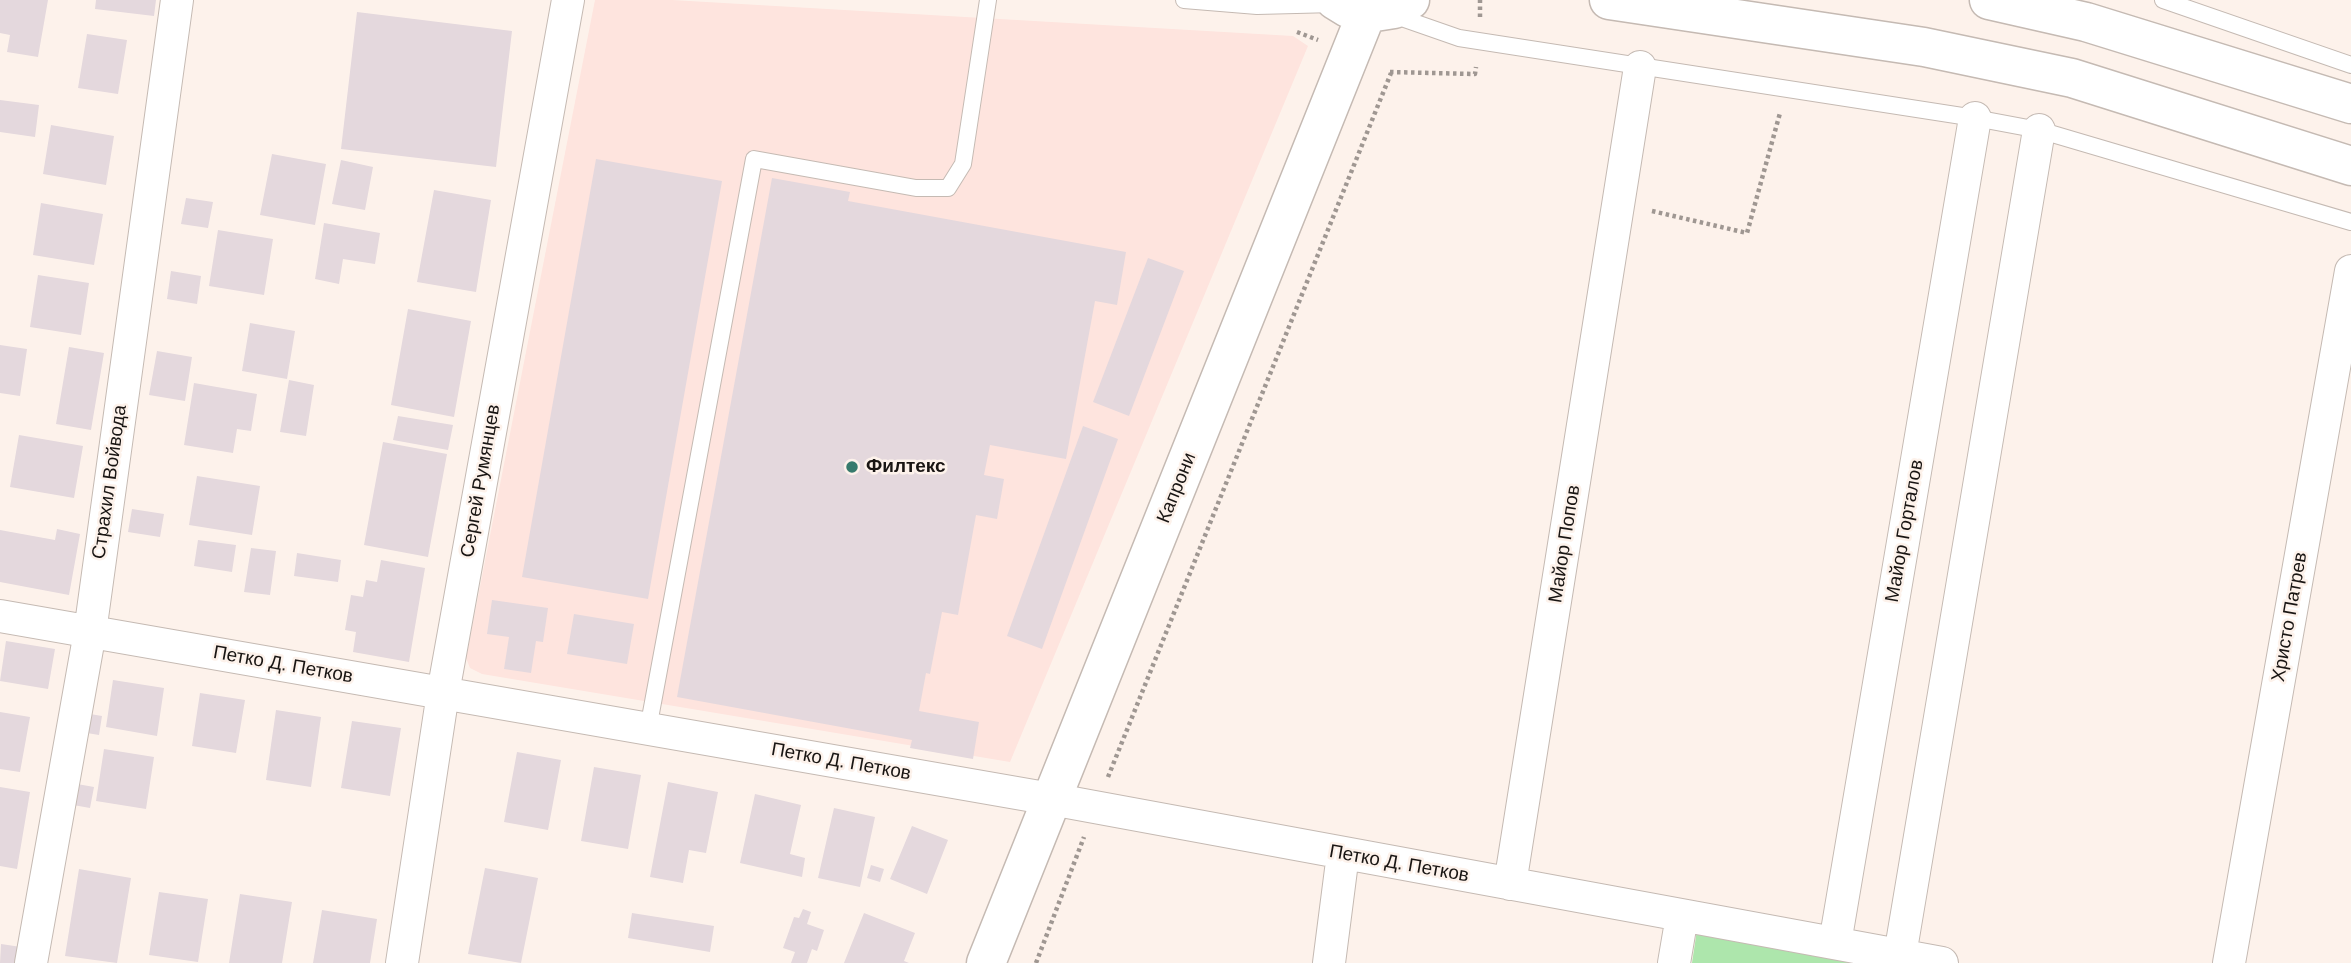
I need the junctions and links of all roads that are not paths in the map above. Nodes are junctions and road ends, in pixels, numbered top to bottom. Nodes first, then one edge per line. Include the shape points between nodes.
1 (177, 0) edge
2 (568, 0) edge
3 (988, 0) edge
4 (1184, 0) edge
5 (1609, 0) edge
6 (1989, 0) edge
7 (2163, 0) edge
8 (1367, 5) edge
9 (2351, 65) edge
10 (1640, 67) junction
11 (2351, 104) edge
12 (1975, 118) junction
13 (2039, 130) junction
14 (2351, 166) edge
15 (2351, 222) edge
16 (2351, 271) edge
17 (0, 616) edge
18 (90, 632) junction
19 (443, 692) junction
20 (648, 729) junction
21 (1051, 799) junction
22 (1343, 854) junction
23 (1510, 884) junction
24 (1682, 916) junction
25 (1835, 943) junction
26 (1900, 955) junction
27 (39, 962) edge
28 (402, 963) edge
29 (986, 963) edge
30 (1329, 963) edge
31 (1674, 963) edge
32 (1942, 963) edge
33 (2229, 963) edge

1 - 18 street, Страхил Войвода
2 - 19 street, Сергей Румянцев
3 - 20 lane via 963,164 948,188 916,188 754,159
4 - 8 lane via 1257,6
5 - 14 main road via 1924,47 2072,78
6 - 11 main road via 2086,22
7 - 9 lane
8 - 10 lane via 1459,38
8 - 21 main road, Капрони
10 - 12 lane
10 - 23 street, Майор Попов
12 - 13 lane
12 - 25 street, Майор Горталов
13 - 15 lane
13 - 26 street
16 - 33 street, Христо Патрев
17 - 18 street, Петко Д. Петков
18 - 19 street, Петко Д. Петков
18 - 27 street, Страхил Войвода
19 - 20 street, Петко Д. Петков
19 - 28 street, Сергей Румянцев
20 - 21 street, Петко Д. Петков
21 - 22 street, Петко Д. Петков
21 - 29 main road, Капрони
22 - 23 street, Петко Д. Петков
22 - 30 street
23 - 24 street, Петко Д. Петков
24 - 25 street, Петко Д. Петков
24 - 31 street
25 - 26 street, Петко Д. Петков
26 - 32 street, Петко Д. Петков

